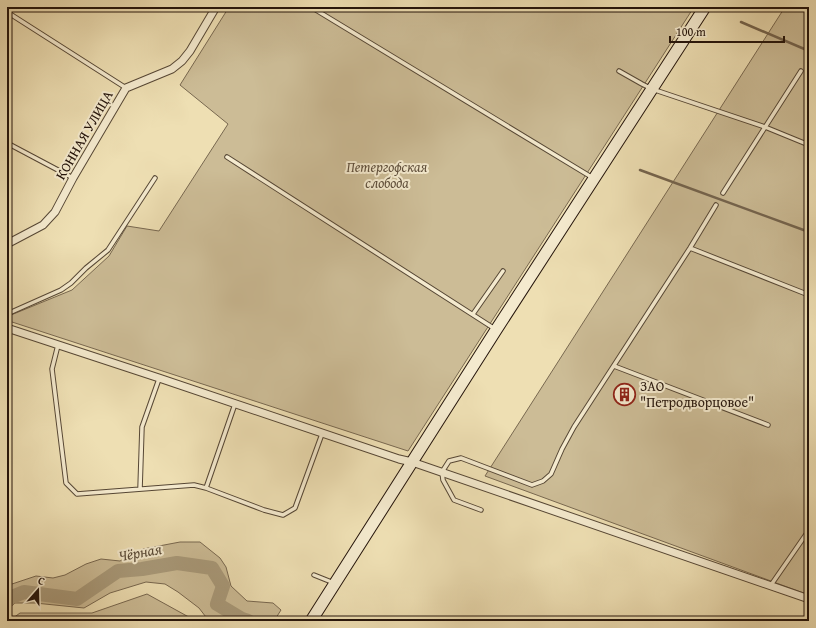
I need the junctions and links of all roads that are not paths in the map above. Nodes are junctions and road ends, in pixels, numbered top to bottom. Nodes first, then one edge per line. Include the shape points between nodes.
1 (311, 7) edge
2 (690, 7) edge
3 (213, 8) edge
4 (703, 10) edge
5 (7, 12) edge
6 (620, 71) dead end
7 (801, 71) dead end
8 (126, 88) junction
9 (652, 89) junction
10 (765, 128) junction
11 (7, 143) edge
12 (809, 145) edge
13 (227, 157) dead end
14 (73, 178) junction
15 (155, 178) dead end
16 (594, 178) junction
17 (723, 193) dead end
18 (716, 205) dead end
19 (7, 244) edge
20 (690, 248) junction
21 (503, 271) dead end
22 (809, 295) edge
23 (7, 314) edge
24 (473, 314) junction
25 (7, 328) edge
26 (496, 330) junction
27 (58, 345) junction
28 (614, 366) junction
29 (159, 378) junction
30 (235, 403) junction
31 (768, 425) dead end
32 (322, 432) junction
33 (412, 462) junction
34 (442, 472) junction
35 (206, 488) junction
36 (140, 489) junction
37 (481, 510) dead end
38 (809, 530) edge
39 (314, 575) dead end
40 (335, 583) junction
41 (770, 586) junction
42 (809, 599) edge
43 (311, 621) edge

1 - 16 lane
2 - 4 lane
3 - 8 street, КОННАЯ УЛИЦА via 182,61 172,69
4 - 9 street
5 - 8 lane
6 - 9 lane
7 - 10 lane
8 - 14 street, КОННАЯ УЛИЦА
9 - 10 lane
9 - 16 street
10 - 12 lane
10 - 17 lane
11 - 14 lane
13 - 24 lane
14 - 19 street, КОННАЯ УЛИЦА via 55,212 43,225
15 - 23 lane via 108,250 71,284
16 - 26 street
18 - 20 lane
20 - 22 lane
20 - 28 lane
21 - 24 lane
24 - 26 lane
25 - 27 street
26 - 33 street
27 - 29 street
27 - 36 lane via 52,369 66,483 77,494
28 - 31 lane
28 - 34 lane via 574,427 551,474 543,481 532,485 461,458 449,461
29 - 30 street
29 - 36 lane via 142,427
30 - 32 street
30 - 35 lane
32 - 33 street
32 - 35 lane via 294,508 283,515
33 - 34 street
33 - 40 street
34 - 37 lane via 443,480 454,500
34 - 41 street
35 - 36 lane via 194,485
38 - 41 lane
39 - 40 lane
40 - 43 street
41 - 42 street

